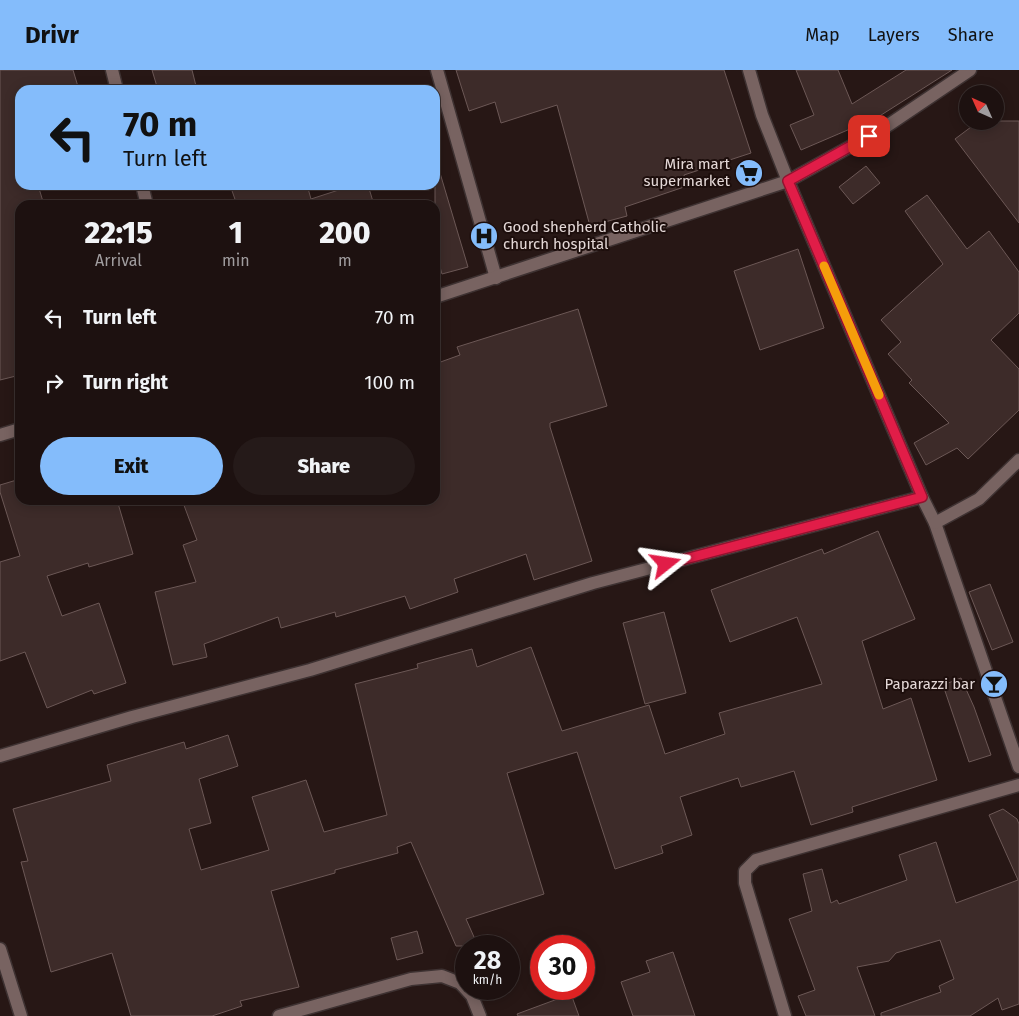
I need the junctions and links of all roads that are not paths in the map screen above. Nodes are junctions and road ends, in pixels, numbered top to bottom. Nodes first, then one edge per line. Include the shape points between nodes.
1 (112, 70) edge
2 (437, 70) edge
3 (748, 70) edge
4 (970, 70) edge
5 (116, 85) edge
6 (788, 181) junction
7 (496, 278) junction
8 (440, 295) edge
9 (15, 431) edge
10 (0, 436) edge
11 (1019, 460) edge
12 (922, 497) junction
13 (935, 523) junction
14 (0, 756) edge
15 (1019, 767) edge
16 (1019, 785) edge
17 (0, 948) edge
18 (21, 1016) edge
19 (279, 1016) edge
20 (480, 1016) edge
21 (785, 1016) edge

1 - 5 street
2 - 7 street
3 - 6 street
4 - 6 street via 884,128
6 - 7 street
6 - 12 street
7 - 8 street
9 - 10 street
11 - 13 street via 980,499
12 - 13 street
12 - 14 street via 593,583 310,670
13 - 15 street
16 - 21 street via 756,860 745,871 745,883
17 - 18 street
19 - 20 street via 411,979 442,976 460,983 472,996

